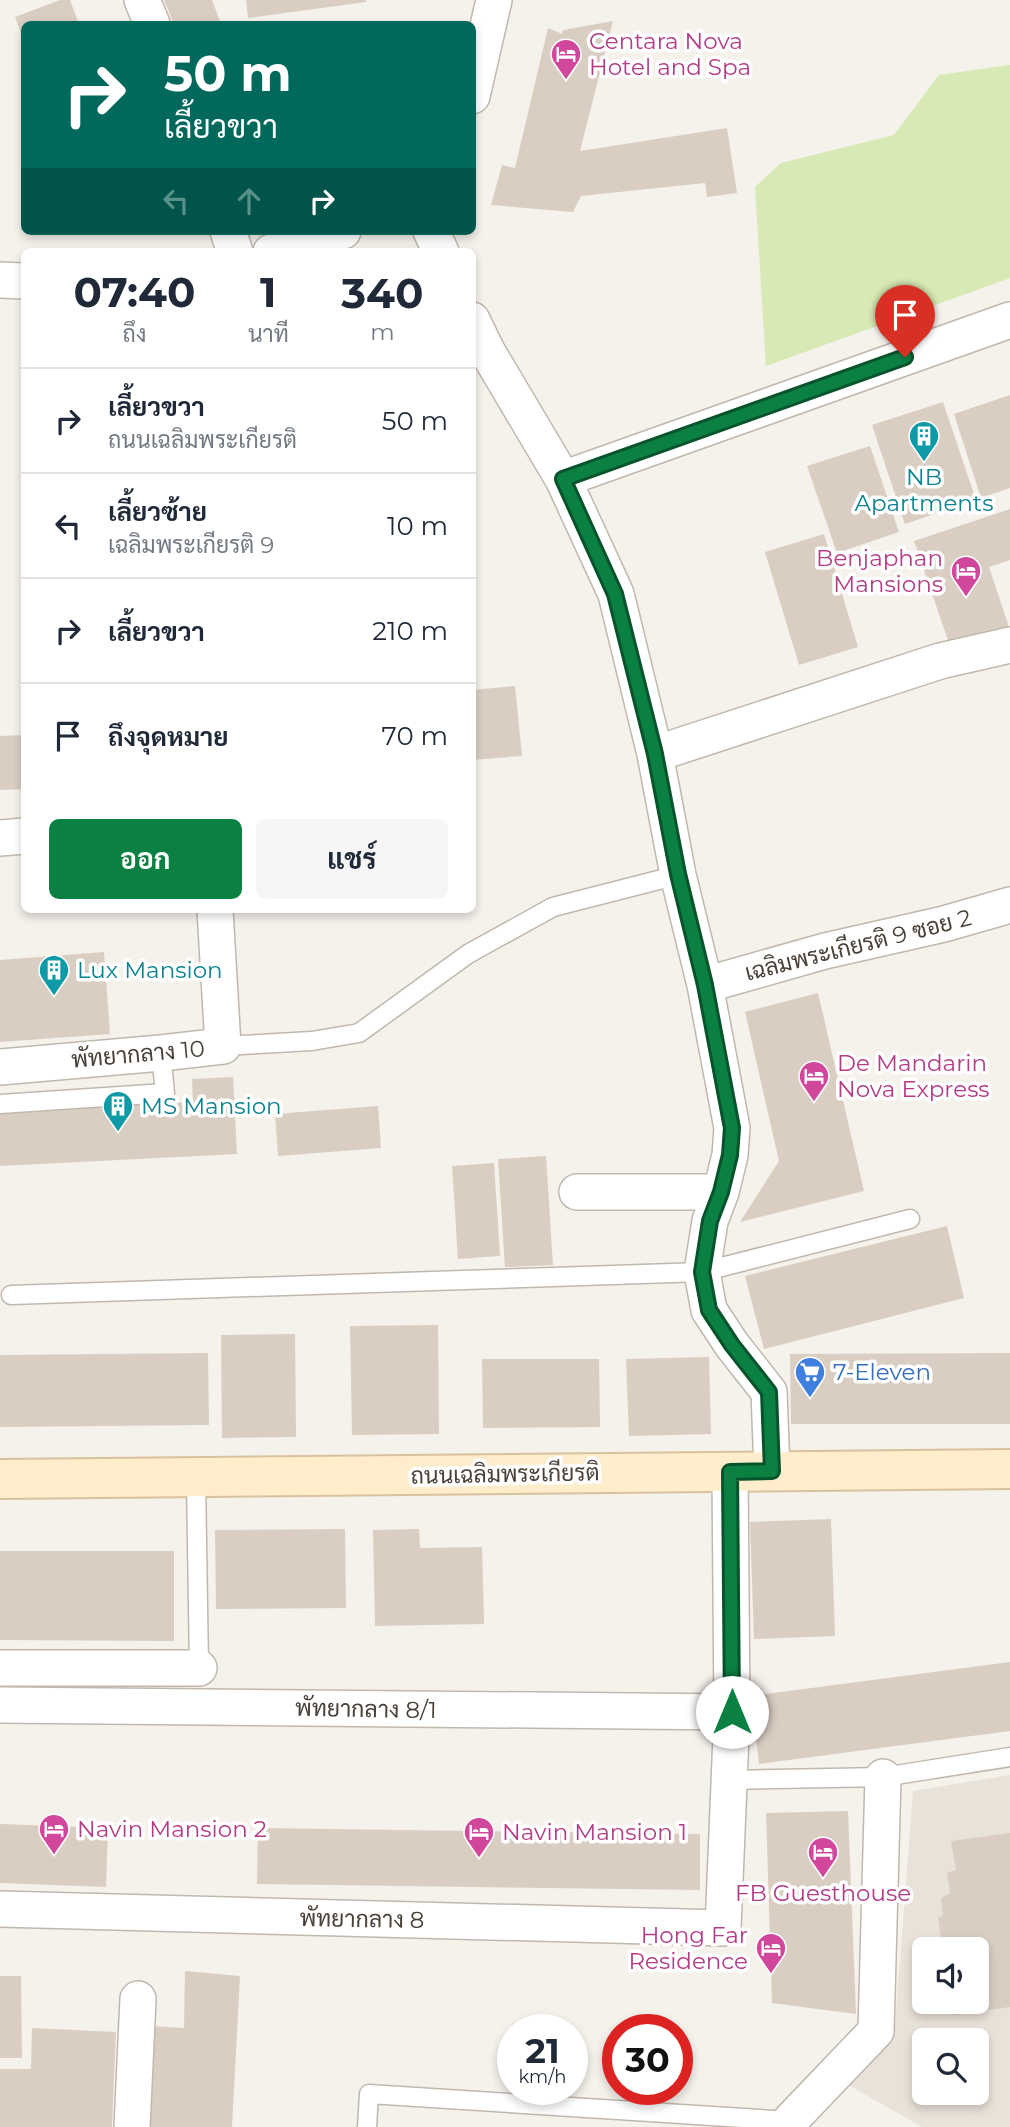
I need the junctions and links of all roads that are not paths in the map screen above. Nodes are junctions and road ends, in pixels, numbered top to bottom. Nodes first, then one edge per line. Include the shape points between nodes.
1 (142, 0) edge
2 (494, 0) edge
3 (151, 21) edge
4 (476, 79) edge
5 (329, 235) edge
6 (285, 248) edge
7 (0, 280) edge
8 (21, 281) edge
9 (1010, 320) edge
10 (476, 328) edge
11 (563, 479) junction
12 (1010, 645) edge
13 (655, 754) junction
14 (21, 836) edge
15 (0, 838) edge
16 (678, 874) junction
17 (1010, 905) edge
18 (215, 913) edge
19 (705, 985) junction
20 (223, 1046) junction
21 (161, 1054) junction
22 (0, 1067) edge
23 (0, 1104) edge
24 (577, 1192) dead end
25 (721, 1192) junction
26 (910, 1219) dead end
27 (702, 1272) junction
28 (11, 1295) dead end
29 (1010, 1469) edge
30 (772, 1471) junction
31 (730, 1472) junction
32 (0, 1479) edge
33 (196, 1479) junction
34 (0, 1668) edge
35 (199, 1668) joint
36 (0, 1705) edge
37 (732, 1712) junction
38 (1010, 1757) edge
39 (883, 1777) junction
40 (729, 1780) junction
41 (0, 1909) edge
42 (138, 1999) dead end
43 (790, 2124) edge
44 (132, 2127) edge
45 (366, 2127) edge

1 - 3 street
2 - 4 street
5 - 6 street
7 - 8 street
9 - 11 street
10 - 11 street
11 - 13 street via 615,594
12 - 13 street via 940,662
13 - 16 street
14 - 15 street
16 - 19 street
16 - 20 lane via 553,907 468,954 359,1033
17 - 19 street, เฉลิมพระเกียรติ 9 ซอย 2
18 - 20 street, พัทยากลาง 10
19 - 25 street via 732,1128
20 - 21 street, พัทยากลาง 10
21 - 22 street, พัทยากลาง 10
21 - 23 lane via 165,1093
24 - 25 street
25 - 27 street via 710,1221
26 - 27 lane
27 - 28 lane
27 - 30 street via 709,1310 769,1392
29 - 30 main road, ถนนเฉลิมพระเกียรติ
30 - 31 main road, ถนนเฉลิมพระเกียรติ
31 - 33 main road, ถนนเฉลิมพระเกียรติ
31 - 37 street
32 - 33 main road, ถนนเฉลิมพระเกียรติ
33 - 35 lane
34 - 35 street
36 - 37 street, พัทยากลาง 8/1
37 - 40 street
38 - 39 lane
39 - 40 lane
39 - 43 street via 876,2031
40 - 41 street, พัทยากลาง 8 via 723,1928
42 - 44 street
43 - 45 lane via 369,2094

